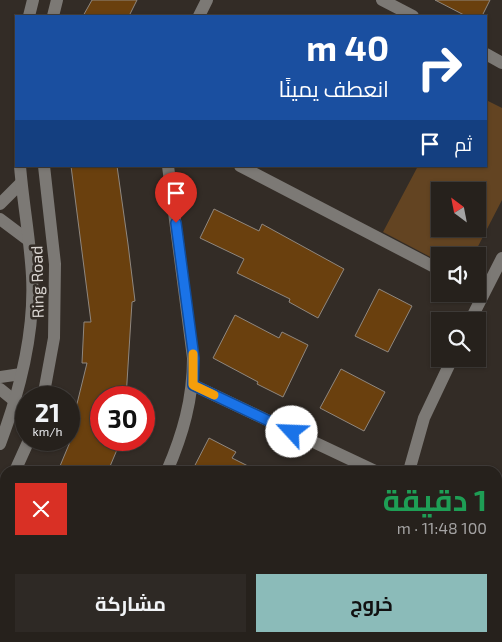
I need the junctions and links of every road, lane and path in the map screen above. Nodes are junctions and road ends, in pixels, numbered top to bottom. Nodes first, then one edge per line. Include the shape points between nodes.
1 (33, 0) edge
2 (57, 0) edge
3 (207, 0) edge
4 (382, 0) edge
5 (29, 15) edge
6 (52, 15) edge
7 (199, 15) edge
8 (411, 15) edge
9 (487, 55) edge
10 (502, 63) edge
11 (20, 167) edge
12 (44, 167) edge
13 (168, 167) edge
14 (242, 167) edge
15 (21, 184) junction
16 (0, 204) edge
17 (0, 219) edge
18 (28, 240) junction
19 (502, 258) edge
20 (431, 265) edge
21 (486, 283) edge
22 (448, 367) edge
23 (22, 374) junction
24 (0, 377) edge
25 (193, 385) junction
26 (19, 386) edge
27 (45, 386) edge
28 (0, 389) edge
29 (15, 401) edge
30 (15, 405) edge
31 (0, 444) edge
32 (24, 451) edge
33 (17, 466) edge
34 (169, 466) edge
35 (364, 466) edge
36 (410, 466) edge

1 - 5 street
2 - 6 street
3 - 7 street
4 - 8 street
9 - 10 street
11 - 15 street, Ring Road
12 - 27 street, Ring Road via 55,264 54,338
13 - 25 street via 191,338
14 - 20 street
15 - 16 street
15 - 18 street, Ring Road
17 - 18 street
18 - 23 street, Ring Road via 32,278 29,335
19 - 21 street
22 - 36 street via 424,418
23 - 24 street
23 - 26 street, Ring Road
25 - 34 street via 187,418
25 - 35 street
28 - 29 street
30 - 31 street, Ring Road
32 - 33 street

